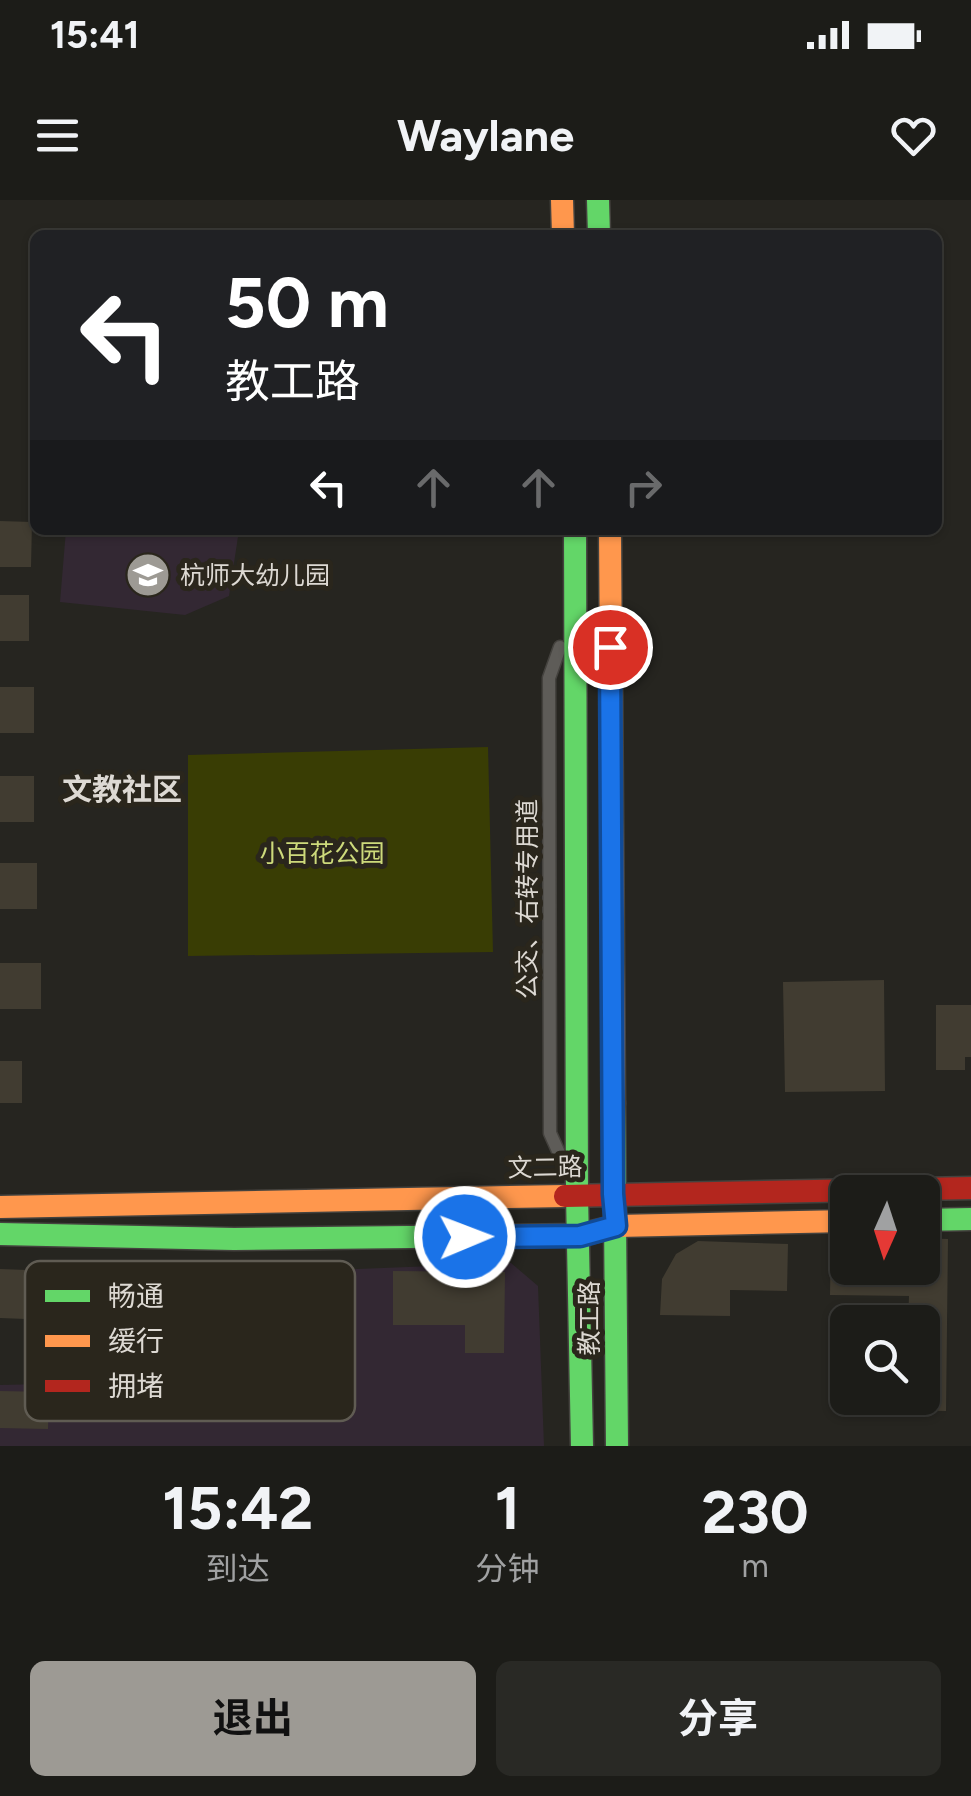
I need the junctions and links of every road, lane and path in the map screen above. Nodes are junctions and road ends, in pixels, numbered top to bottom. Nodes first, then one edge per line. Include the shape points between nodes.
1 (562, 200) edge
2 (598, 200) edge
3 (563, 230) edge
4 (599, 230) edge
5 (575, 535) edge
6 (610, 535) edge
7 (971, 1188) edge
8 (577, 1194) junction
9 (613, 1194) junction
10 (0, 1208) edge
11 (971, 1218) edge
12 (940, 1219) edge
13 (830, 1221) edge
14 (616, 1226) junction
15 (0, 1234) edge
16 (580, 1236) junction
17 (582, 1446) edge
18 (617, 1446) edge

1 - 3 main road
2 - 4 main road
5 - 8 main road, 教工路
6 - 9 main road, 教工路
7 - 9 main road, 文二路
8 - 9 main road, 文二路
8 - 10 main road, 文二路
8 - 16 main road, 教工路
9 - 14 main road, 教工路
11 - 12 main road
13 - 14 main road
14 - 16 main road
14 - 18 main road, 教工路
15 - 16 main road via 234,1240
16 - 17 main road, 教工路

